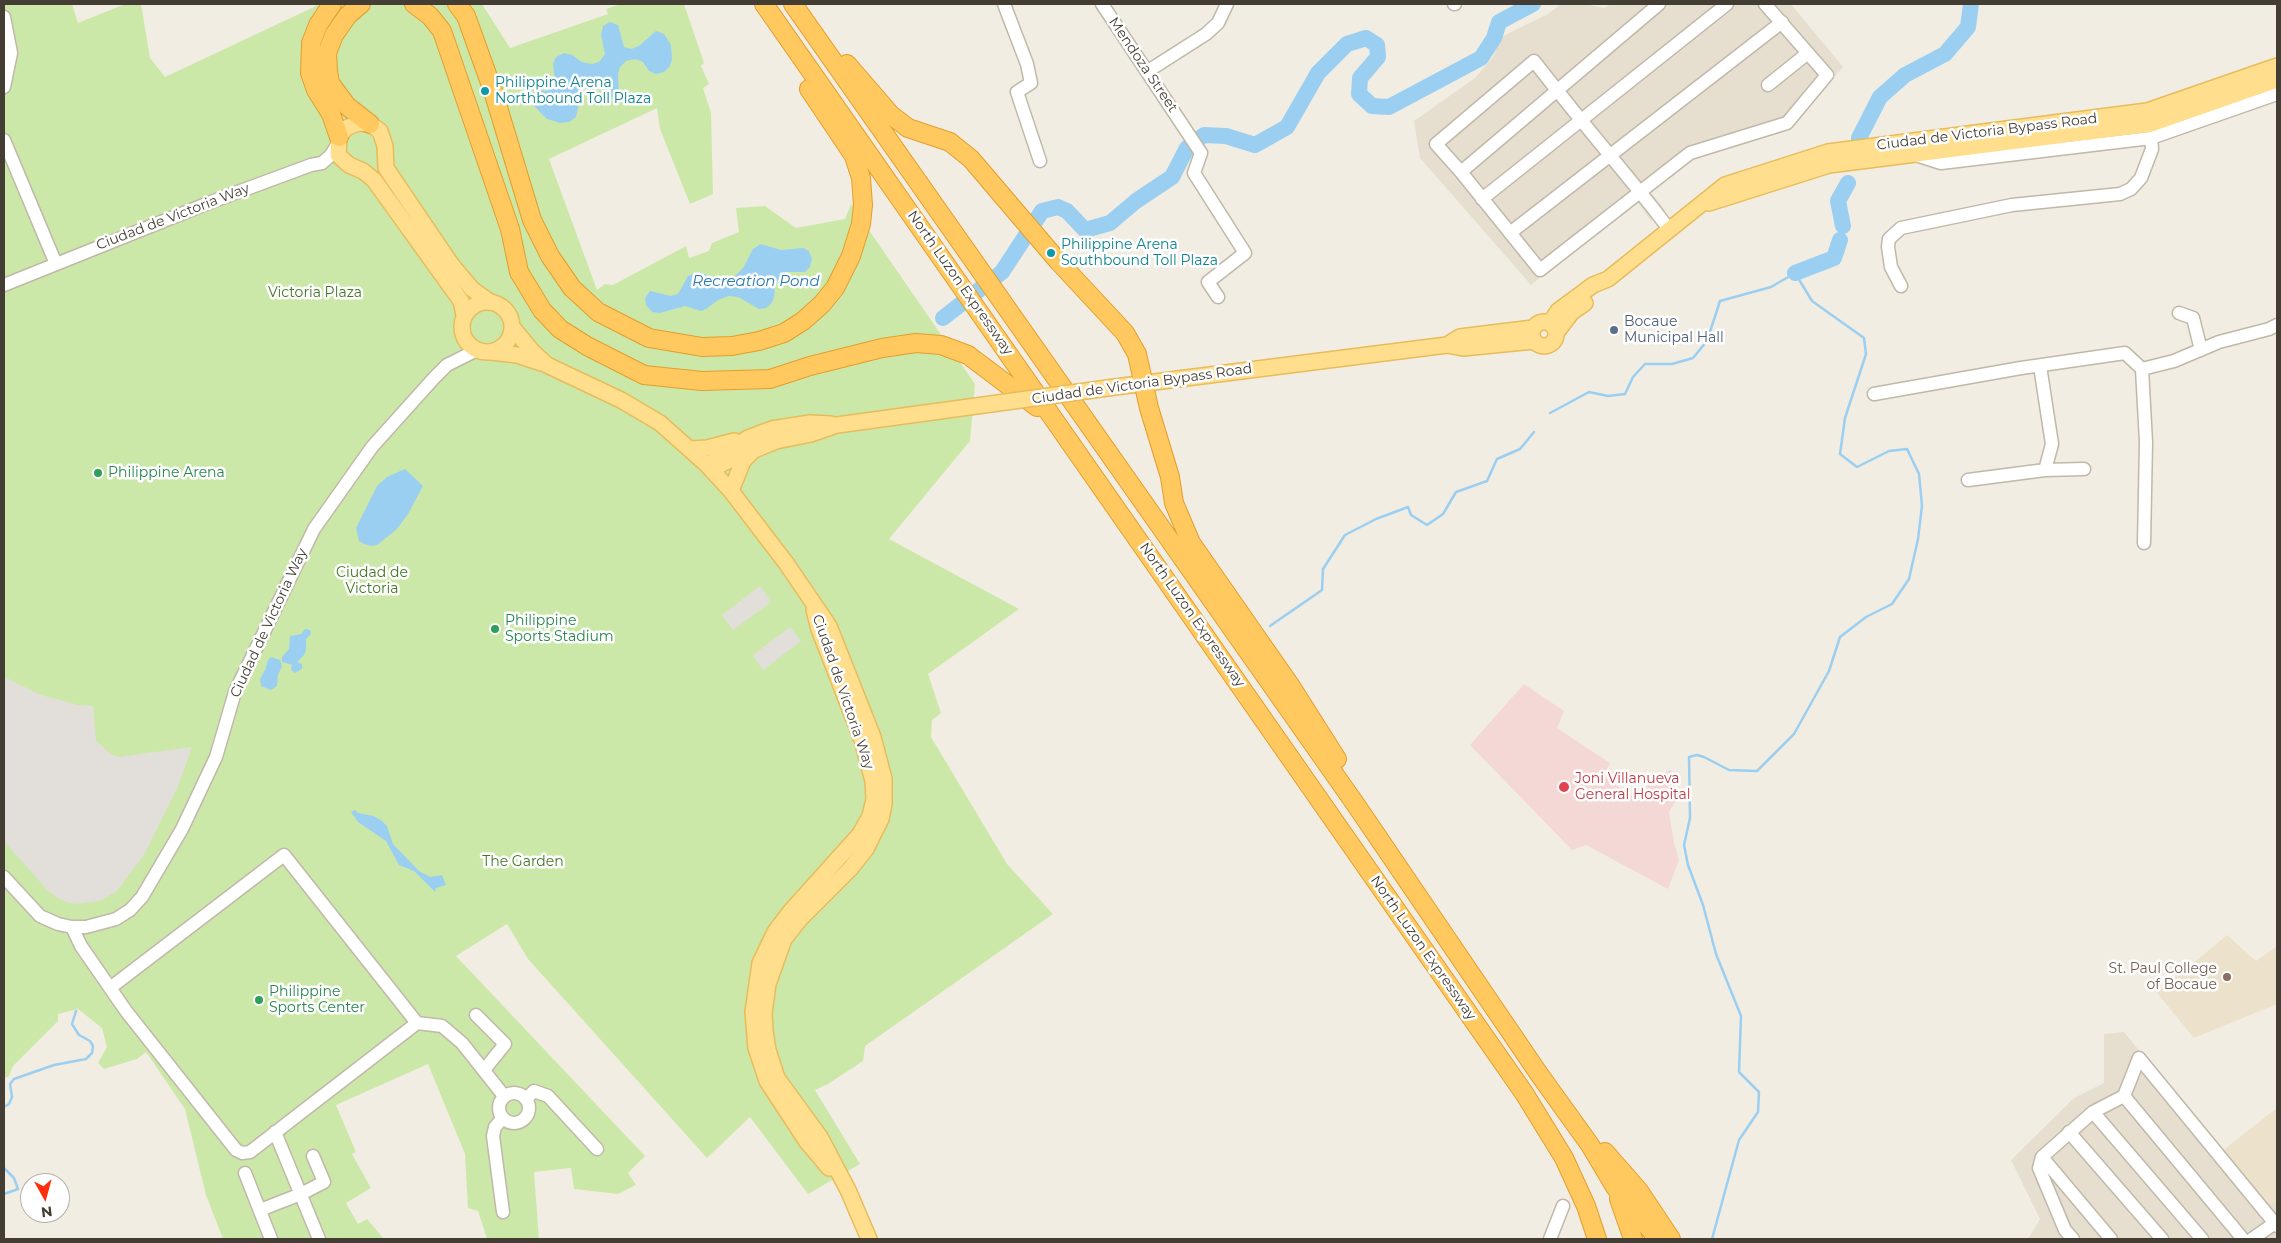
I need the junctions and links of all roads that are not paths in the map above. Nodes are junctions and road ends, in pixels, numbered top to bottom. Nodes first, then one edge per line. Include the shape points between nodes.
1 (332, 4) edge
2 (361, 4) edge
3 (414, 4) edge
4 (456, 4) edge
5 (762, 4) edge
6 (793, 4) edge
7 (1004, 4) edge
8 (1102, 4) edge
9 (1227, 4) edge
10 (1659, 4) edge
11 (1727, 4) edge
12 (1766, 4) edge
13 (4, 17) edge
14 (1782, 22) junction
15 (1808, 53) junction
16 (2277, 66) edge
17 (1148, 71) junction
18 (2277, 80) edge
19 (1768, 85) dead end
20 (4, 87) edge
21 (1556, 89) junction
22 (2277, 94) edge
23 (1581, 120) junction
24 (370, 124) junction
25 (2151, 138) junction
26 (4, 140) edge
27 (338, 141) junction
28 (1880, 152) junction
29 (1610, 155) junction
30 (1916, 155) junction
31 (1040, 161) dead end
32 (1461, 172) junction
33 (1640, 192) junction
34 (1482, 199) junction
35 (1669, 229) junction
36 (1510, 233) junction
37 (56, 264) junction
38 (4, 285) edge
39 (1901, 286) dead end
40 (1218, 297) dead end
41 (490, 302) junction
42 (2179, 314) dead end
43 (464, 315) junction
44 (2277, 325) edge
45 (513, 328) junction
46 (1553, 328) junction
47 (1533, 334) junction
48 (2201, 350) junction
49 (483, 351) junction
50 (547, 365) junction
51 (2040, 366) junction
52 (2142, 369) junction
53 (1144, 383) junction
54 (1874, 394) dead end
55 (1057, 423) junction
56 (752, 443) junction
57 (691, 449) junction
58 (710, 467) junction
59 (2084, 469) dead end
60 (2045, 470) junction
61 (1968, 480) dead end
62 (731, 490) junction
63 (2144, 543) dead end
64 (1356, 805) junction
65 (4, 877) edge
66 (72, 927) junction
67 (110, 988) junction
68 (476, 1015) dead end
69 (417, 1023) junction
70 (484, 1070) junction
71 (1539, 1074) junction
72 (504, 1096) junction
73 (2124, 1096) junction
74 (526, 1099) junction
75 (2093, 1112) junction
76 (502, 1119) junction
77 (275, 1132) junction
78 (2069, 1132) junction
79 (597, 1149) dead end
80 (313, 1156) dead end
81 (2042, 1157) junction
82 (245, 1173) dead end
83 (1615, 1186) junction
84 (300, 1194) junction
85 (1563, 1206) dead end
86 (260, 1210) junction
87 (503, 1212) dead end
88 (2276, 1224) edge
89 (2067, 1236) edge
90 (271, 1239) edge
91 (319, 1239) edge
92 (869, 1239) edge
93 (1550, 1239) edge
94 (1597, 1239) edge
95 (1633, 1239) edge
96 (1658, 1239) edge
97 (1672, 1239) edge
98 (2111, 1239) edge
99 (2162, 1239) edge
100 (2202, 1239) edge
101 (2243, 1239) edge
102 (2252, 1239) edge

1 - 27 highway via 318,24 311,43 310,73 331,114
2 - 24 highway via 348,15 334,35 327,53 328,72 330,84 347,106
3 - 55 highway via 442,31 510,228 519,272 542,310 560,329 644,374 702,380 770,379 882,348 916,343 942,345 968,356
4 - 5 highway via 466,16 493,91 532,220 550,256 572,288 598,312 649,338 702,347 759,341 784,333 803,321 835,288 851,256 861,224 861,178 854,156 800,75
5 - 55 highway, North Luzon Expressway
6 - 53 highway via 891,115 908,128 950,142 971,159 1125,333 1137,354
6 - 64 highway, North Luzon Expressway
7 - 31 street via 1029,73 1031,82 1017,92
8 - 17 street, Mendoza Street
9 - 17 street via 1218,24
10 - 21 street
11 - 23 street
12 - 14 street
13 - 20 street via 11,53
14 - 15 street
14 - 29 street
15 - 19 street
15 - 33 street via 1827,75 1787,123 1690,153
16 - 28 main road, Ciudad de Victoria Bypass Road via 2146,112
17 - 40 street, Mendoza Street via 1200,151 1194,173 1245,253 1208,282
18 - 30 main road, Ciudad de Victoria Bypass Road via 2151,124
21 - 23 street
21 - 32 street
21 - 32 street via 1534,61 1436,144
22 - 25 street, Ciudad de Victoria Bypass Road
23 - 29 street
23 - 34 street
24 - 27 main road via 352,125
24 - 41 main road via 382,136 386,168 451,264 472,289
25 - 30 street, Ciudad de Victoria Bypass Road via 1941,163
25 - 39 street via 2152,149 2141,178 2131,189 2120,194 2012,205 1901,228 1889,239 1888,247 1892,267
26 - 37 street
27 - 37 street, Ciudad de Victoria Way via 322,163 211,202
27 - 43 main road via 338,155 374,180 461,301
28 - 30 main road, Ciudad de Victoria Bypass Road
28 - 35 main road, Ciudad de Victoria Bypass Road via 1829,158 1703,205
29 - 33 street
29 - 36 street
32 - 34 street
33 - 35 street
33 - 36 street via 1540,270
34 - 36 street
35 - 46 main road, Ciudad de Victoria Bypass Road via 1608,279 1599,294
37 - 38 street, Ciudad de Victoria Way
41 - 43 main road via 473,306
41 - 45 main road via 506,310
42 - 48 street via 2193,318
43 - 49 main road via 461,326 464,338 469,346
44 - 48 street
45 - 49 main road via 506,344
45 - 50 main road, Ciudad de Victoria Way
46 - 47 main road via 1539,323
46 - 47 main road via 1553,341 1547,346 1539,345
47 - 53 main road, Ciudad de Victoria Bypass Road via 1460,337 1447,345
48 - 52 street
49 - 50 main road via 517,355
49 - 66 street, Ciudad de Victoria Way via 447,365 372,447 314,528 235,692 216,758 182,829 142,897 116,919
50 - 57 main road, Ciudad de Victoria Way via 621,400 660,423
51 - 52 street via 2126,353
51 - 54 street
51 - 60 street via 2052,444
52 - 63 street via 2146,442
53 - 56 main road, Ciudad de Victoria Bypass Road, bridge via 837,425 811,434
53 - 64 highway via 1174,503 1191,543 1335,756
55 - 94 highway, North Luzon Expressway via 1524,1093 1564,1158
56 - 57 main road
56 - 58 main road, Ciudad de Victoria Bypass Road
56 - 62 main road
57 - 58 main road, Ciudad de Victoria Way
58 - 62 main road, Ciudad de Victoria Way
59 - 60 street
60 - 61 street
62 - 92 main road, Ciudad de Victoria Way via 814,606 819,629 867,738 874,799 866,838 790,912 776,932 760,963 756,1048 767,1082 807,1142 848,1190
64 - 71 highway, North Luzon Expressway
65 - 66 street, Ciudad de Victoria Way via 40,916
66 - 67 street
67 - 69 street via 284,855
67 - 77 street via 236,1150 250,1152
68 - 70 street via 505,1044
69 - 70 street via 442,1026 462,1043
69 - 77 street
70 - 72 street
71 - 83 highway, North Luzon Expressway via 1590,1144
71 - 97 highway via 1580,1115
72 - 74 street via 513,1093
72 - 76 street via 498,1106
73 - 75 street
73 - 88 street via 2139,1058
73 - 101 street
74 - 76 street via 529,1108 524,1120 514,1124
74 - 79 street via 534,1091 548,1096
75 - 78 street
75 - 100 street
76 - 87 street via 493,1136
77 - 84 street
78 - 81 street
78 - 99 street
80 - 84 street via 324,1182
81 - 89 street via 2039,1168
81 - 98 street
82 - 86 street
83 - 95 highway, North Luzon Expressway
83 - 96 highway, North Luzon Expressway
84 - 86 street
84 - 91 street
85 - 93 street
86 - 90 street
88 - 102 street

